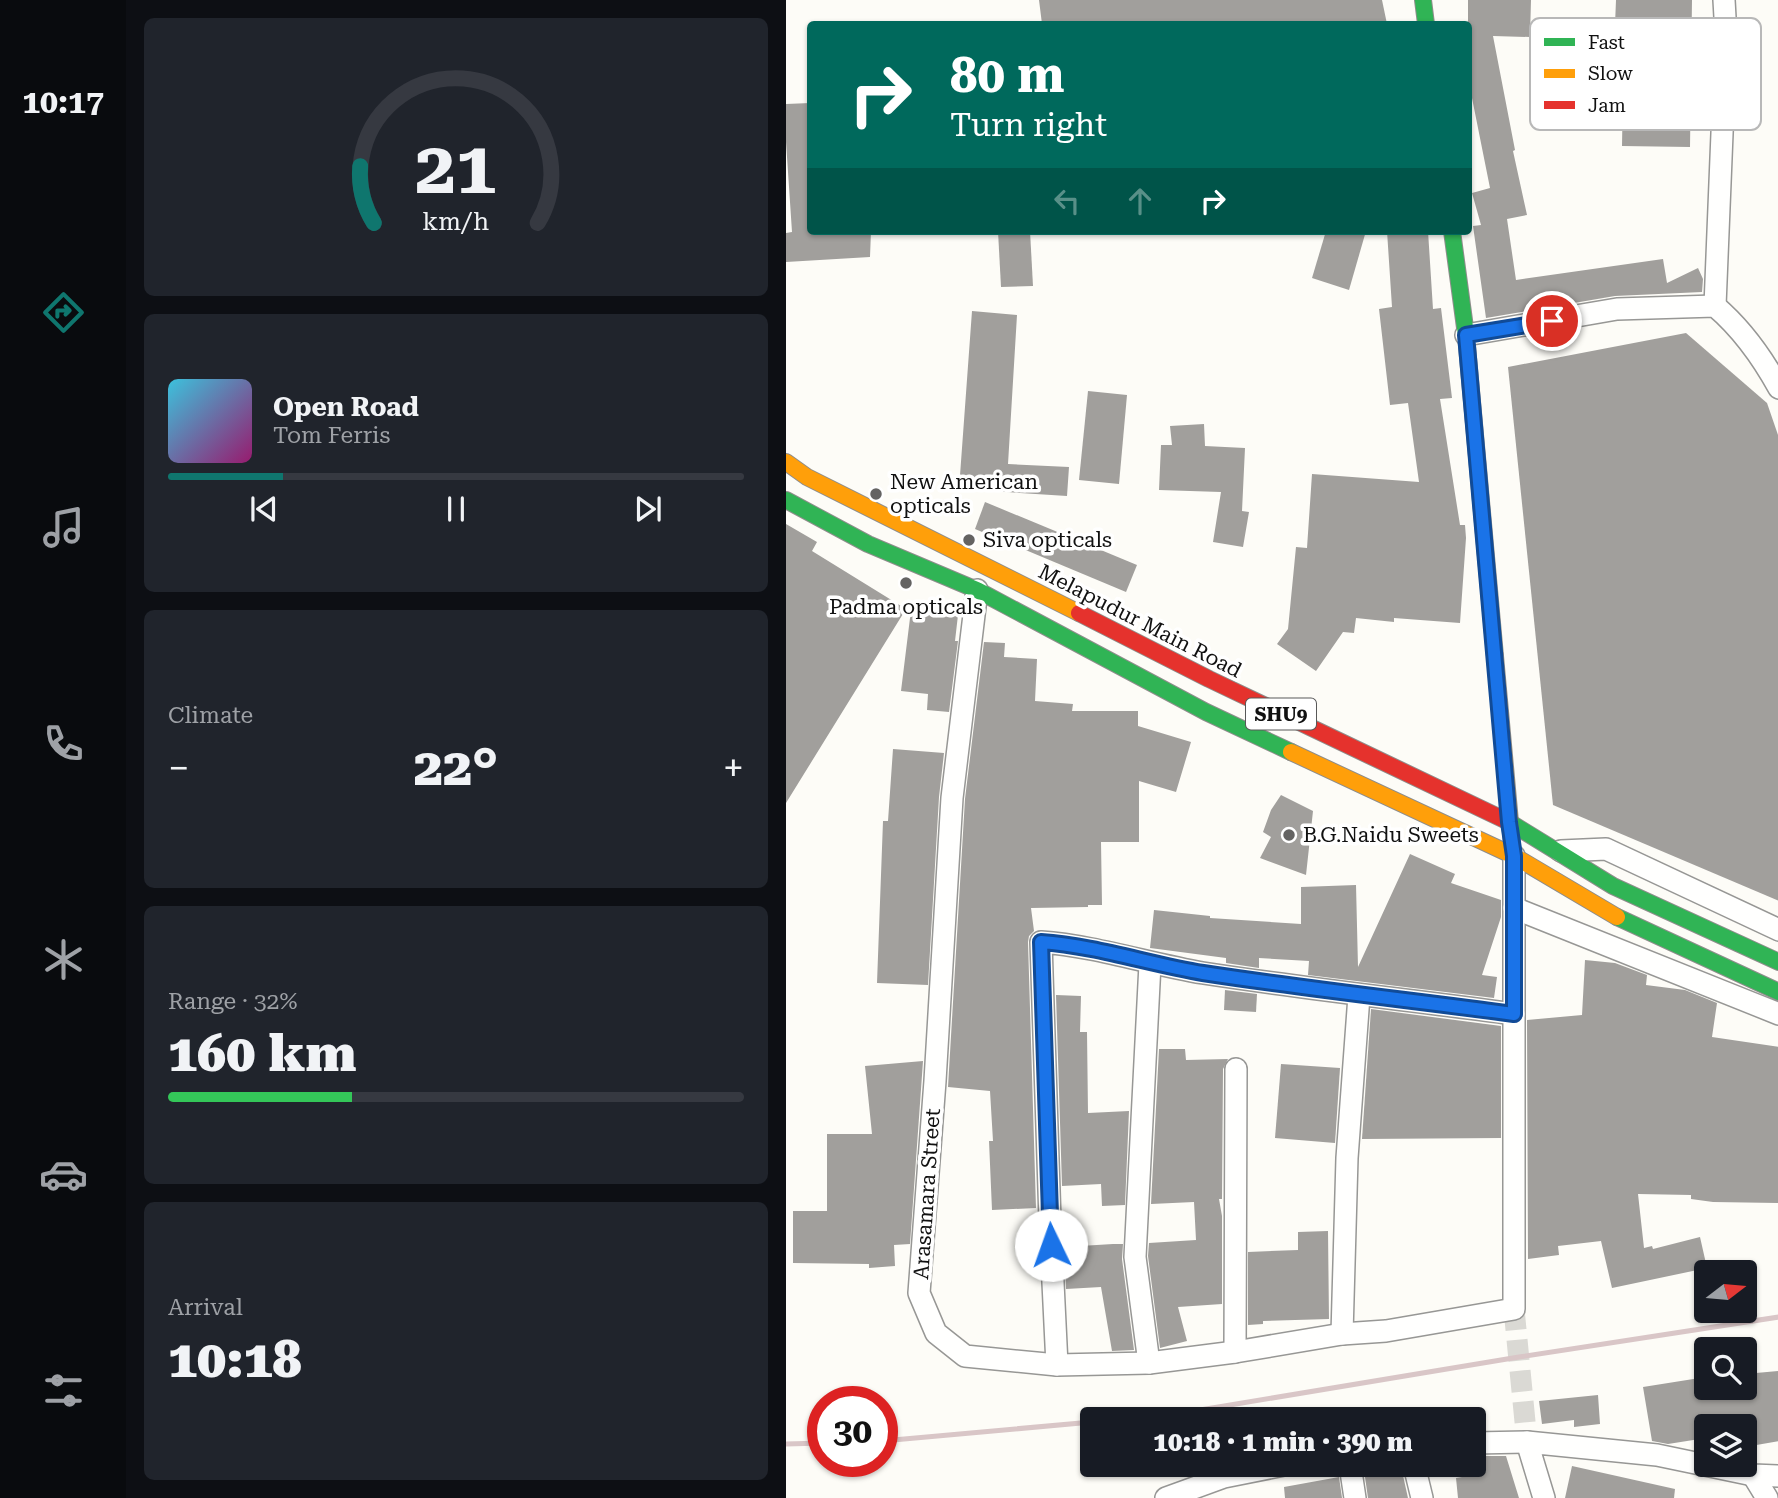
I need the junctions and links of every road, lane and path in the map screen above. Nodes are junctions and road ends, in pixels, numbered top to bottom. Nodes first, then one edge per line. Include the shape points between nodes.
1 (1423, 0) edge
2 (1724, 0) edge
3 (1725, 18) edge
4 (1426, 21) edge
5 (1722, 130) edge
6 (1453, 235) edge
7 (1715, 306) junction
8 (1466, 335) junction
9 (1778, 388) edge
10 (786, 462) edge
11 (786, 500) edge
12 (977, 590) junction
13 (1509, 822) junction
14 (1553, 851) junction
15 (1514, 856) junction
16 (1514, 908) junction
17 (1778, 930) edge
18 (1778, 962) edge
19 (1150, 964) junction
20 (1778, 992) edge
21 (1359, 996) junction
22 (1514, 1014) junction
23 (1778, 1014) edge
24 (1236, 1069) dead end
25 (1342, 1334) junction
26 (1235, 1352) junction
27 (1149, 1363) junction
28 (1057, 1365) junction
29 (1527, 1442) junction
30 (1486, 1443) edge
31 (1694, 1463) edge
32 (1757, 1475) edge
33 (1778, 1476) edge
34 (1224, 1477) edge
35 (1352, 1477) edge
36 (1417, 1477) edge
37 (1754, 1477) edge
38 (1192, 1494) edge
39 (1166, 1498) edge
40 (1355, 1498) edge
41 (1422, 1498) edge
42 (1544, 1498) edge
43 (1767, 1498) edge

1 - 4 main road
2 - 3 street
5 - 7 street
6 - 8 main road
7 - 8 street via 1617,309
7 - 9 street via 1762,358
8 - 13 main road
10 - 13 main road, Melapudur Main Road / SHU9 via 807,477 1209,679
11 - 12 main road, SHU9 via 868,544
12 - 15 main road, SHU9 via 1206,712
12 - 28 street, Arasamara Street via 952,798 919,1293 936,1333 965,1356
13 - 14 main road, Melapudur Main Road / SHU9
13 - 15 main road
14 - 17 street via 1606,849
14 - 18 main road, Melapudur Main Road / SHU9 via 1613,886
15 - 16 street
15 - 20 main road, SHU9 via 1605,911
16 - 22 street
16 - 23 street
19 - 21 street
19 - 27 street via 1135,1257
19 - 28 street via 1041,942
21 - 22 street
21 - 25 street via 1347,1158
22 - 25 street, Arasamara Street via 1514,1309
24 - 26 street
25 - 26 street, Arasamara Street
26 - 27 street, Arasamara Street
27 - 28 street, Arasamara Street
29 - 30 street
29 - 31 street
29 - 42 street
32 - 33 street
34 - 38 street
35 - 40 street
36 - 41 street
37 - 43 street
38 - 39 street

